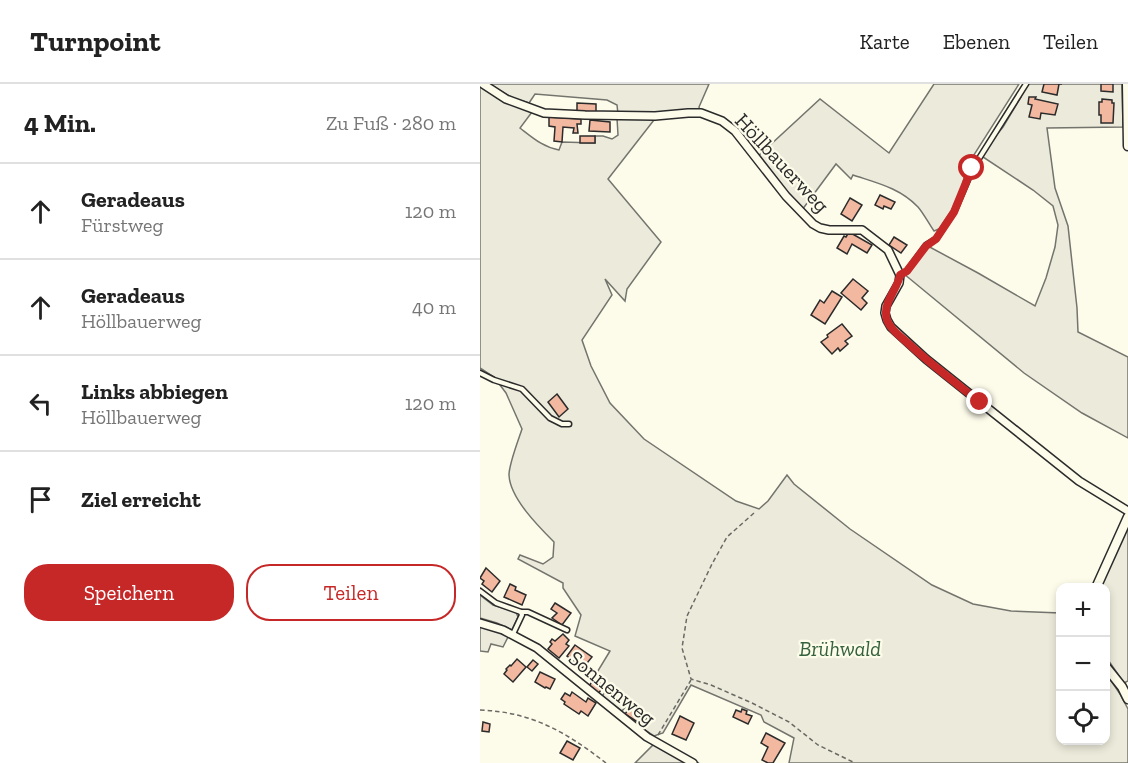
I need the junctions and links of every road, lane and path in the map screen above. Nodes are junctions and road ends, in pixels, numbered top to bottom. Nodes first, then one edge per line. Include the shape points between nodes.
1 (483, 84) edge
2 (1026, 84) edge
3 (1127, 84) edge
4 (1128, 146) edge
5 (900, 275) junction
6 (480, 373) edge
7 (569, 424) dead end
8 (1128, 511) edge
9 (754, 513) dead end
10 (1128, 517) edge
11 (1098, 583) edge
12 (480, 591) edge
13 (521, 612) junction
14 (480, 623) edge
15 (567, 630) dead end
16 (513, 634) junction
17 (1110, 672) edge
18 (691, 679) junction
19 (1128, 699) edge
20 (480, 710) edge
21 (654, 742) junction
22 (606, 763) edge
23 (693, 763) edge
24 (855, 763) edge

1 - 5 street, Höllbauerweg via 506,99 544,112 656,116 701,113 722,121 735,131 810,222 829,230 862,230 888,250
2 - 5 lane via 972,168 954,212 936,239
3 - 4 street
5 - 8 street via 886,306 891,327 1079,480
6 - 7 lane via 522,388 550,418
9 - 18 path via 727,537 687,616 682,648
10 - 11 street
12 - 13 lane, Sonnenweg via 496,603
13 - 15 lane, Sonnenweg
13 - 16 lane
14 - 16 street, Sonnenweg
16 - 21 street, Sonnenweg via 537,648
17 - 19 street
18 - 21 path
18 - 24 path via 752,703 789,722 818,745
20 - 22 path via 540,721
21 - 23 street, Sonnenweg

